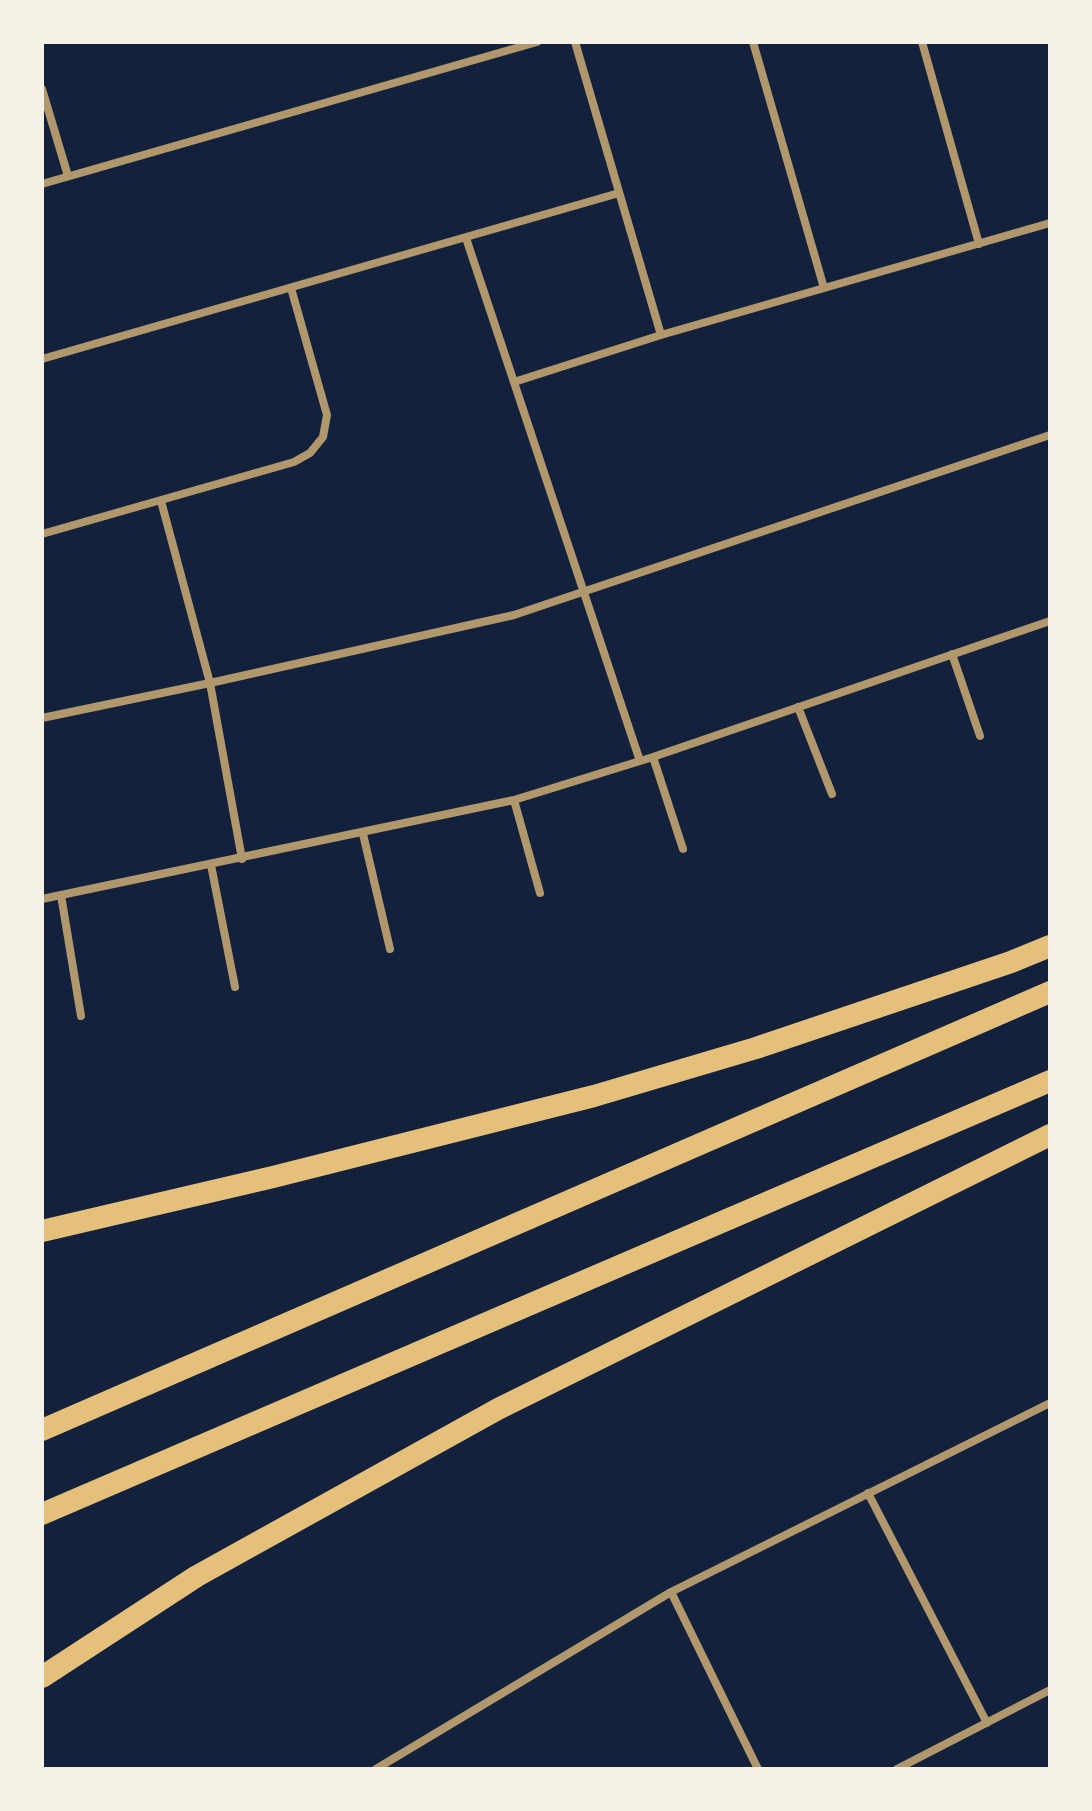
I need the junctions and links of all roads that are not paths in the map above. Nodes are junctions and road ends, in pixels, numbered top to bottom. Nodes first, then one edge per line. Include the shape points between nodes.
1 (537, 42) edge
2 (575, 42) edge
3 (753, 42) edge
4 (922, 42) edge
5 (42, 89) edge
6 (68, 176) junction
7 (42, 184) edge
8 (619, 193) junction
9 (1050, 223) edge
10 (466, 238) junction
11 (979, 244) junction
12 (291, 288) junction
13 (824, 288) junction
14 (661, 335) junction
15 (42, 359) edge
16 (514, 382) junction
17 (1050, 435) edge
18 (161, 501) junction
19 (42, 534) edge
20 (583, 592) junction
21 (1050, 621) edge
22 (952, 654) junction
23 (210, 683) junction
24 (798, 707) junction
25 (42, 718) edge
26 (980, 736) dead end
27 (653, 757) junction
28 (640, 761) junction
29 (832, 794) dead end
30 (514, 800) junction
31 (363, 834) junction
32 (683, 849) dead end
33 (242, 859) junction
34 (211, 865) junction
35 (540, 893) dead end
36 (61, 895) junction
37 (42, 899) edge
38 (1050, 946) edge
39 (390, 949) dead end
40 (235, 987) dead end
41 (1050, 992) edge
42 (81, 1016) dead end
43 (1050, 1081) edge
44 (1050, 1135) edge
45 (42, 1231) edge
46 (1050, 1403) edge
47 (42, 1430) edge
48 (868, 1493) junction
49 (42, 1514) edge
50 (671, 1592) junction
51 (42, 1677) edge
52 (1050, 1690) edge
53 (987, 1723) junction
54 (376, 1769) edge
55 (758, 1769) edge
56 (897, 1769) edge

1 - 6 street
2 - 8 street
3 - 13 street
4 - 11 street
5 - 6 street
6 - 7 street
8 - 10 street
8 - 14 street
9 - 11 street
10 - 12 street
10 - 16 street
11 - 13 street
12 - 15 street
12 - 18 street via 327,415 317,447 294,462
13 - 14 street
14 - 16 street
16 - 20 street
17 - 20 street
18 - 19 street
18 - 23 street
20 - 23 street via 514,615
20 - 28 street
21 - 22 street
22 - 24 street
22 - 26 street
23 - 25 street
23 - 33 street
24 - 27 street
24 - 29 street
27 - 28 street
27 - 32 street
28 - 30 street
30 - 31 street
30 - 35 street
31 - 33 street
31 - 39 street
33 - 34 street
34 - 36 street
34 - 40 street
36 - 37 street
36 - 42 street
38 - 45 highway via 756,1048 594,1096
41 - 47 highway
43 - 49 highway
44 - 51 highway via 498,1409 197,1576
46 - 48 street
48 - 50 street
48 - 53 street
50 - 54 street
50 - 55 street
52 - 53 street
53 - 56 street

